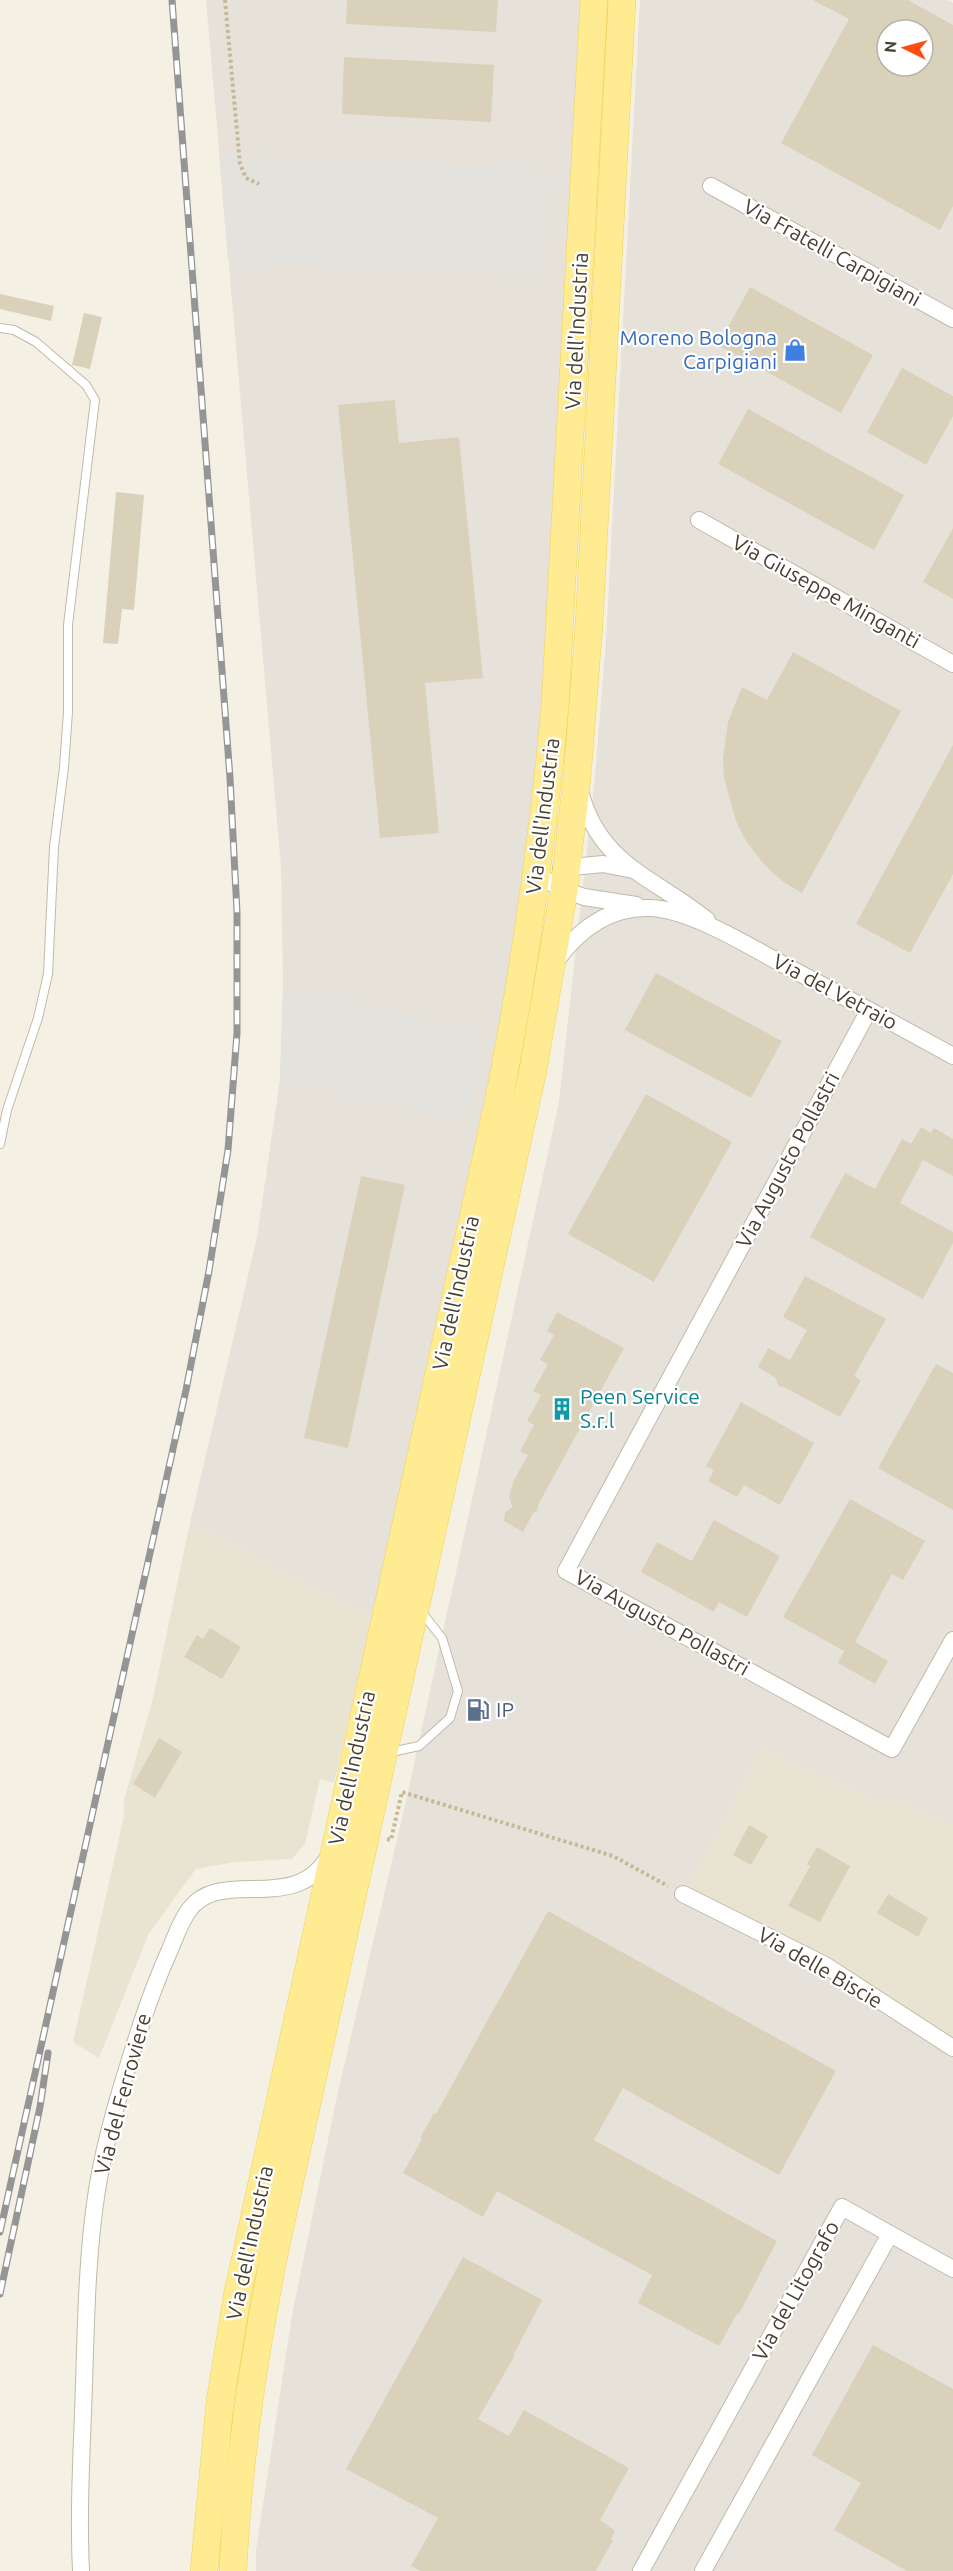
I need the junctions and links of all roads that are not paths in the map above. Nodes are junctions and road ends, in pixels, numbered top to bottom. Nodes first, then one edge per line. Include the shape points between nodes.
1 (594, 0) edge
2 (622, 0) edge
3 (711, 186) dead end
4 (953, 319) edge
5 (0, 328) edge
6 (699, 520) dead end
7 (953, 663) edge
8 (577, 778) junction
9 (634, 870) junction
10 (537, 875) junction
11 (565, 878) junction
12 (652, 908) junction
13 (717, 928) junction
14 (552, 966) junction
15 (869, 1010) junction
16 (953, 1056) edge
17 (0, 1143) edge
18 (416, 1606) junction
19 (953, 1640) edge
20 (383, 1754) junction
21 (336, 1839) junction
22 (684, 1894) road end
23 (953, 2048) edge
24 (890, 2234) junction
25 (953, 2269) edge
26 (81, 2571) edge
27 (204, 2571) edge
28 (233, 2571) edge
29 (641, 2571) edge
30 (703, 2571) edge

1 - 10 main road, Via dell'Industria via 556,695
2 - 8 main road, Via dell'Industria via 589,626
3 - 4 street, Via Fratelli Carpigiani
5 - 17 lane via 14,330 36,342 86,385 95,400 68,626 68,712 54,847 48,974
6 - 7 street, Via Giuseppe Minganti
8 - 9 street, Via del Vetraio via 594,830
8 - 11 main road, Via dell'Industria
9 - 11 street, Via del Vetraio via 603,864
9 - 13 street, Via del Vetraio via 681,899
10 - 11 street, Via del Vetraio
10 - 21 main road, Via dell'Industria via 499,1099
11 - 12 street, Via del Vetraio via 584,897
11 - 14 main road, Via dell'Industria
12 - 13 street, Via del Vetraio
12 - 14 street, Via del Vetraio via 608,915 585,928
13 - 15 street, Via del Vetraio
14 - 18 main road, Via dell'Industria via 533,1070
15 - 16 street, Via del Vetraio
15 - 19 street, Via Augusto Pollastri via 566,1571 892,1749
18 - 20 main road, Via dell'Industria
18 - 20 lane via 442,1638 458,1691 450,1718 419,1746
20 - 28 main road, Via dell'Industria via 263,2307 245,2427
21 - 26 street, Via del Ferroviere via 322,1868 297,1885 215,1892 198,1902 189,1910 150,1995 115,2105 97,2190 88,2277
21 - 27 main road, Via dell'Industria via 237,2297 220,2402
22 - 23 street, Via delle Biscie via 825,1965
24 - 25 street
24 - 29 street, Via del Litografo via 842,2207
24 - 30 street

